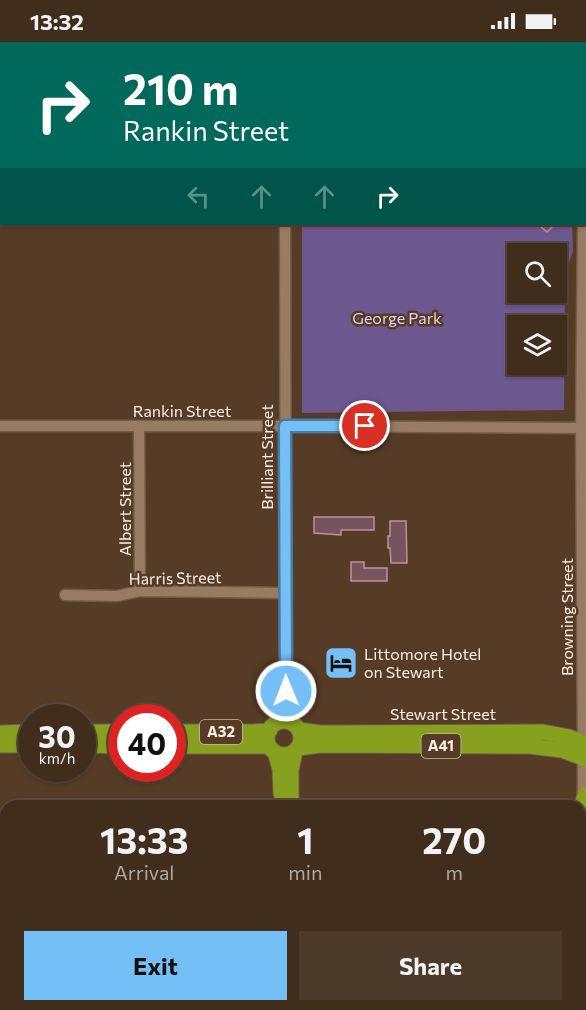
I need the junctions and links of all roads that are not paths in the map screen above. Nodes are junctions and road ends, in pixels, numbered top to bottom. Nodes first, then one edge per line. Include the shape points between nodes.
1 (285, 225) edge
2 (584, 225) edge
3 (584, 342) edge
4 (0, 426) edge
5 (139, 426) junction
6 (285, 426) junction
7 (581, 428) junction
8 (140, 591) junction
9 (285, 593) junction
10 (65, 595) dead end
11 (584, 610) edge
12 (286, 691) junction
13 (274, 726) junction
14 (297, 727) junction
15 (186, 732) edge
16 (18, 733) edge
17 (1, 735) edge
18 (18, 741) edge
19 (186, 746) edge
20 (272, 749) junction
21 (296, 750) junction
22 (585, 751) edge
23 (585, 797) edge
24 (280, 800) edge
25 (291, 800) edge

1 - 6 street, Brilliant Street
2 - 3 street, Browning Street
3 - 7 street, Browning Street
4 - 5 street, Rankin Street
5 - 6 street, Rankin Street
5 - 8 street, Albert Street
6 - 7 street, Rankin Street
6 - 9 street, Brilliant Street
7 - 11 street, Browning Street
8 - 9 street, Harris Street
8 - 10 street, Harris Street via 117,596
9 - 12 street, Brilliant Street
11 - 22 street, Browning Street
12 - 13 street, Brilliant Street
12 - 14 street, Brilliant Street
13 - 14 highway, A32 via 288,722
13 - 15 highway, A32 via 255,732
13 - 20 highway via 267,738
14 - 21 highway via 301,739
14 - 22 highway, Stewart Street / A41 via 320,733 543,732 569,737
16 - 17 highway
17 - 18 highway
19 - 20 highway, A32
20 - 21 highway, A32 via 285,755
20 - 24 highway via 280,770
21 - 22 highway, Stewart Street / A41 via 320,745
21 - 25 highway
22 - 23 street, Browning Street

